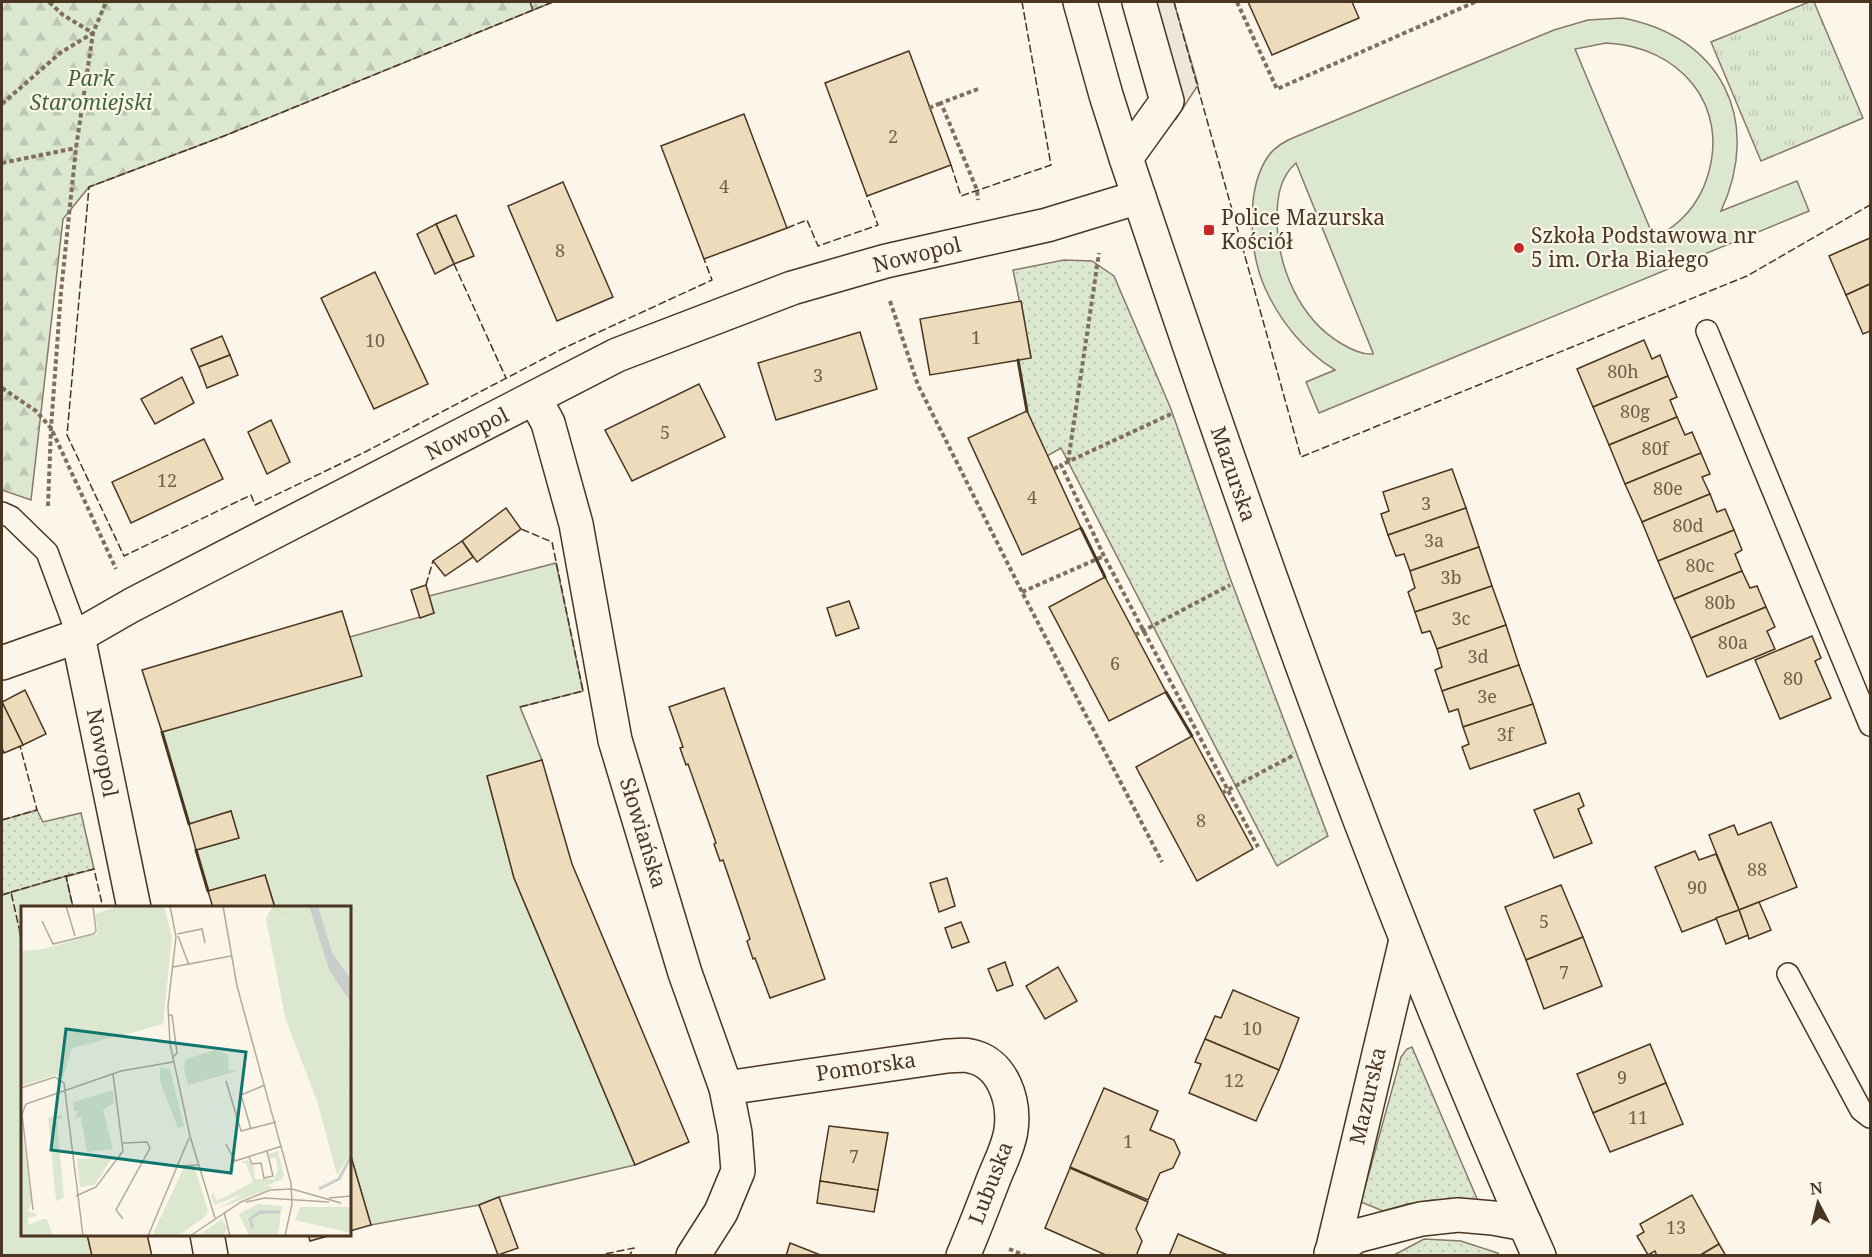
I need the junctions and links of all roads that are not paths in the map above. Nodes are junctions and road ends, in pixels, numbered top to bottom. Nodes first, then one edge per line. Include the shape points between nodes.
1 (1080, 2) edge
2 (1139, 2) edge
3 (1126, 158) junction
4 (1139, 197) junction
5 (1707, 331) dead end
6 (536, 399) junction
7 (2, 513) edge
8 (78, 636) junction
9 (2, 663) edge
10 (1870, 725) edge
11 (134, 906) edge
12 (1406, 940) junction
13 (1788, 974) dead end
14 (1000, 1075) joint
15 (726, 1088) junction
16 (1870, 1117) edge
17 (1525, 1224) junction
18 (207, 1236) edge
19 (1331, 1254) edge
20 (212, 1256) edge
21 (693, 1256) edge
22 (963, 1256) edge
23 (1539, 1256) edge

1 - 3 street, Mazurska
2 - 3 street via 1167,101
3 - 4 street, Mazurska
4 - 6 street, Nowopol via 1047,225 886,261 792,288 617,355
4 - 12 street, Mazurska via 1257,544
5 - 10 lane
6 - 8 street, Nowopol
6 - 15 street, Słowiańska via 548,423 576,524 615,740 685,973
7 - 8 lane via 47,552
8 - 9 street
8 - 11 street, Nowopol
12 - 17 street, Mazurska
12 - 19 street, Mazurska
13 - 16 lane via 1861,1110
14 - 15 street, Pomorska via 971,1056 947,1056
14 - 22 street, Lubuska via 1011,1107 1011,1130
15 - 21 street, Słowiańska via 738,1171 721,1212
17 - 19 street, Mazurska via 1458,1215 1421,1219 1356,1236
17 - 23 street, Mazurska
18 - 20 street

